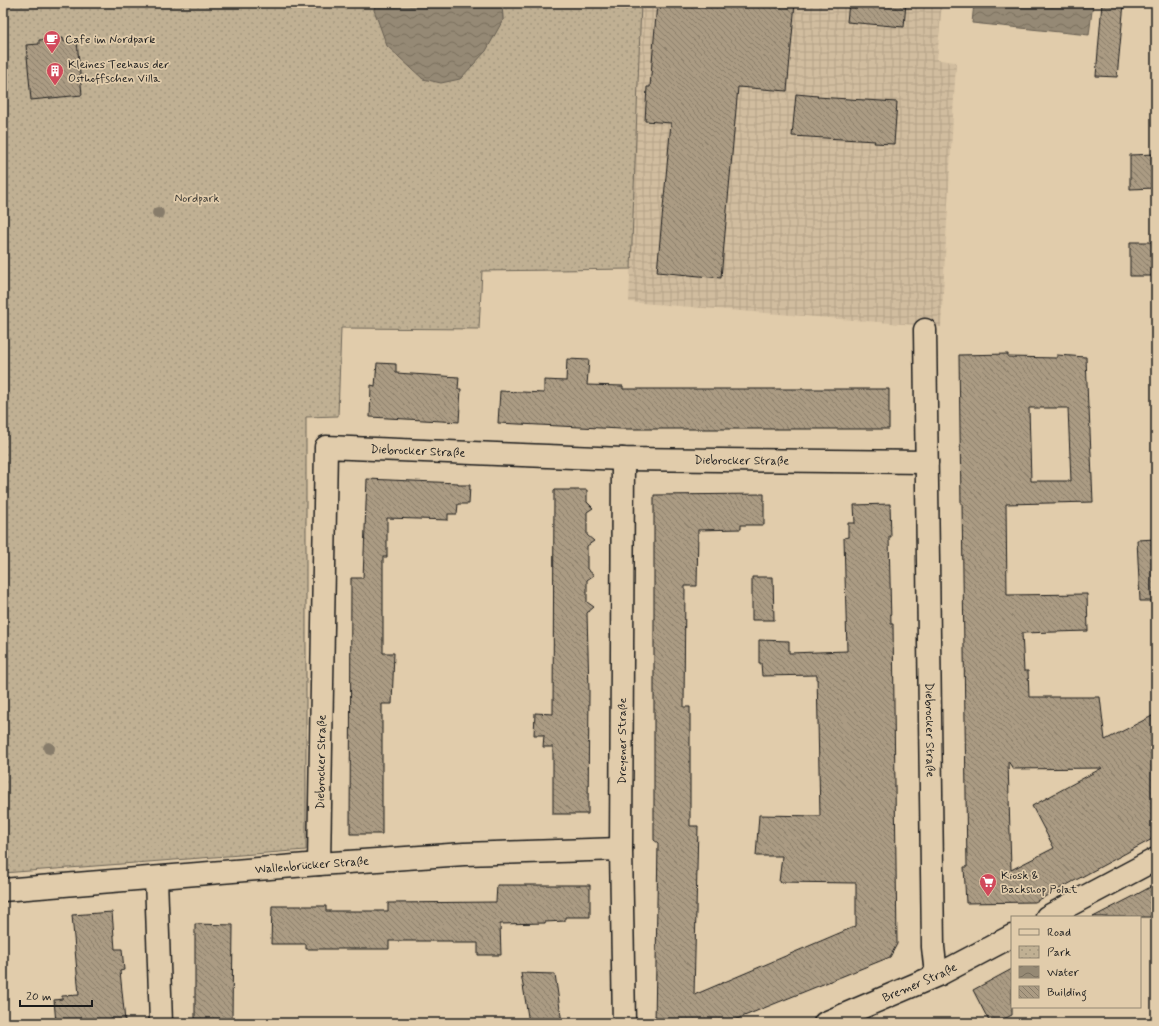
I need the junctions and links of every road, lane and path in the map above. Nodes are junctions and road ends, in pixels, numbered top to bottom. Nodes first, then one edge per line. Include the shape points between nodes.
1 (925, 330) dead end
2 (623, 459) junction
3 (927, 462) junction
4 (621, 849) junction
5 (1156, 859) edge
6 (319, 864) junction
7 (156, 878) junction
8 (3, 890) edge
9 (1049, 916) edge
10 (1011, 937) edge
11 (940, 974) junction
12 (160, 1023) edge
13 (624, 1023) edge
14 (825, 1023) edge

1 - 3 street, Diebrocker Straße
2 - 3 street, Diebrocker Straße
2 - 4 street, Dreyener Straße
2 - 6 street, Diebrocker Straße via 326,446
3 - 11 street, Diebrocker Straße via 933,947 935,965
4 - 6 street, Wallenbrücker Straße via 464,854
4 - 13 street, Dreyener Straße
5 - 9 street
6 - 7 street, Wallenbrücker Straße
7 - 8 street, Wallenbrücker Straße
7 - 12 street
10 - 11 street, Bremer Straße
11 - 14 street, Bremer Straße

